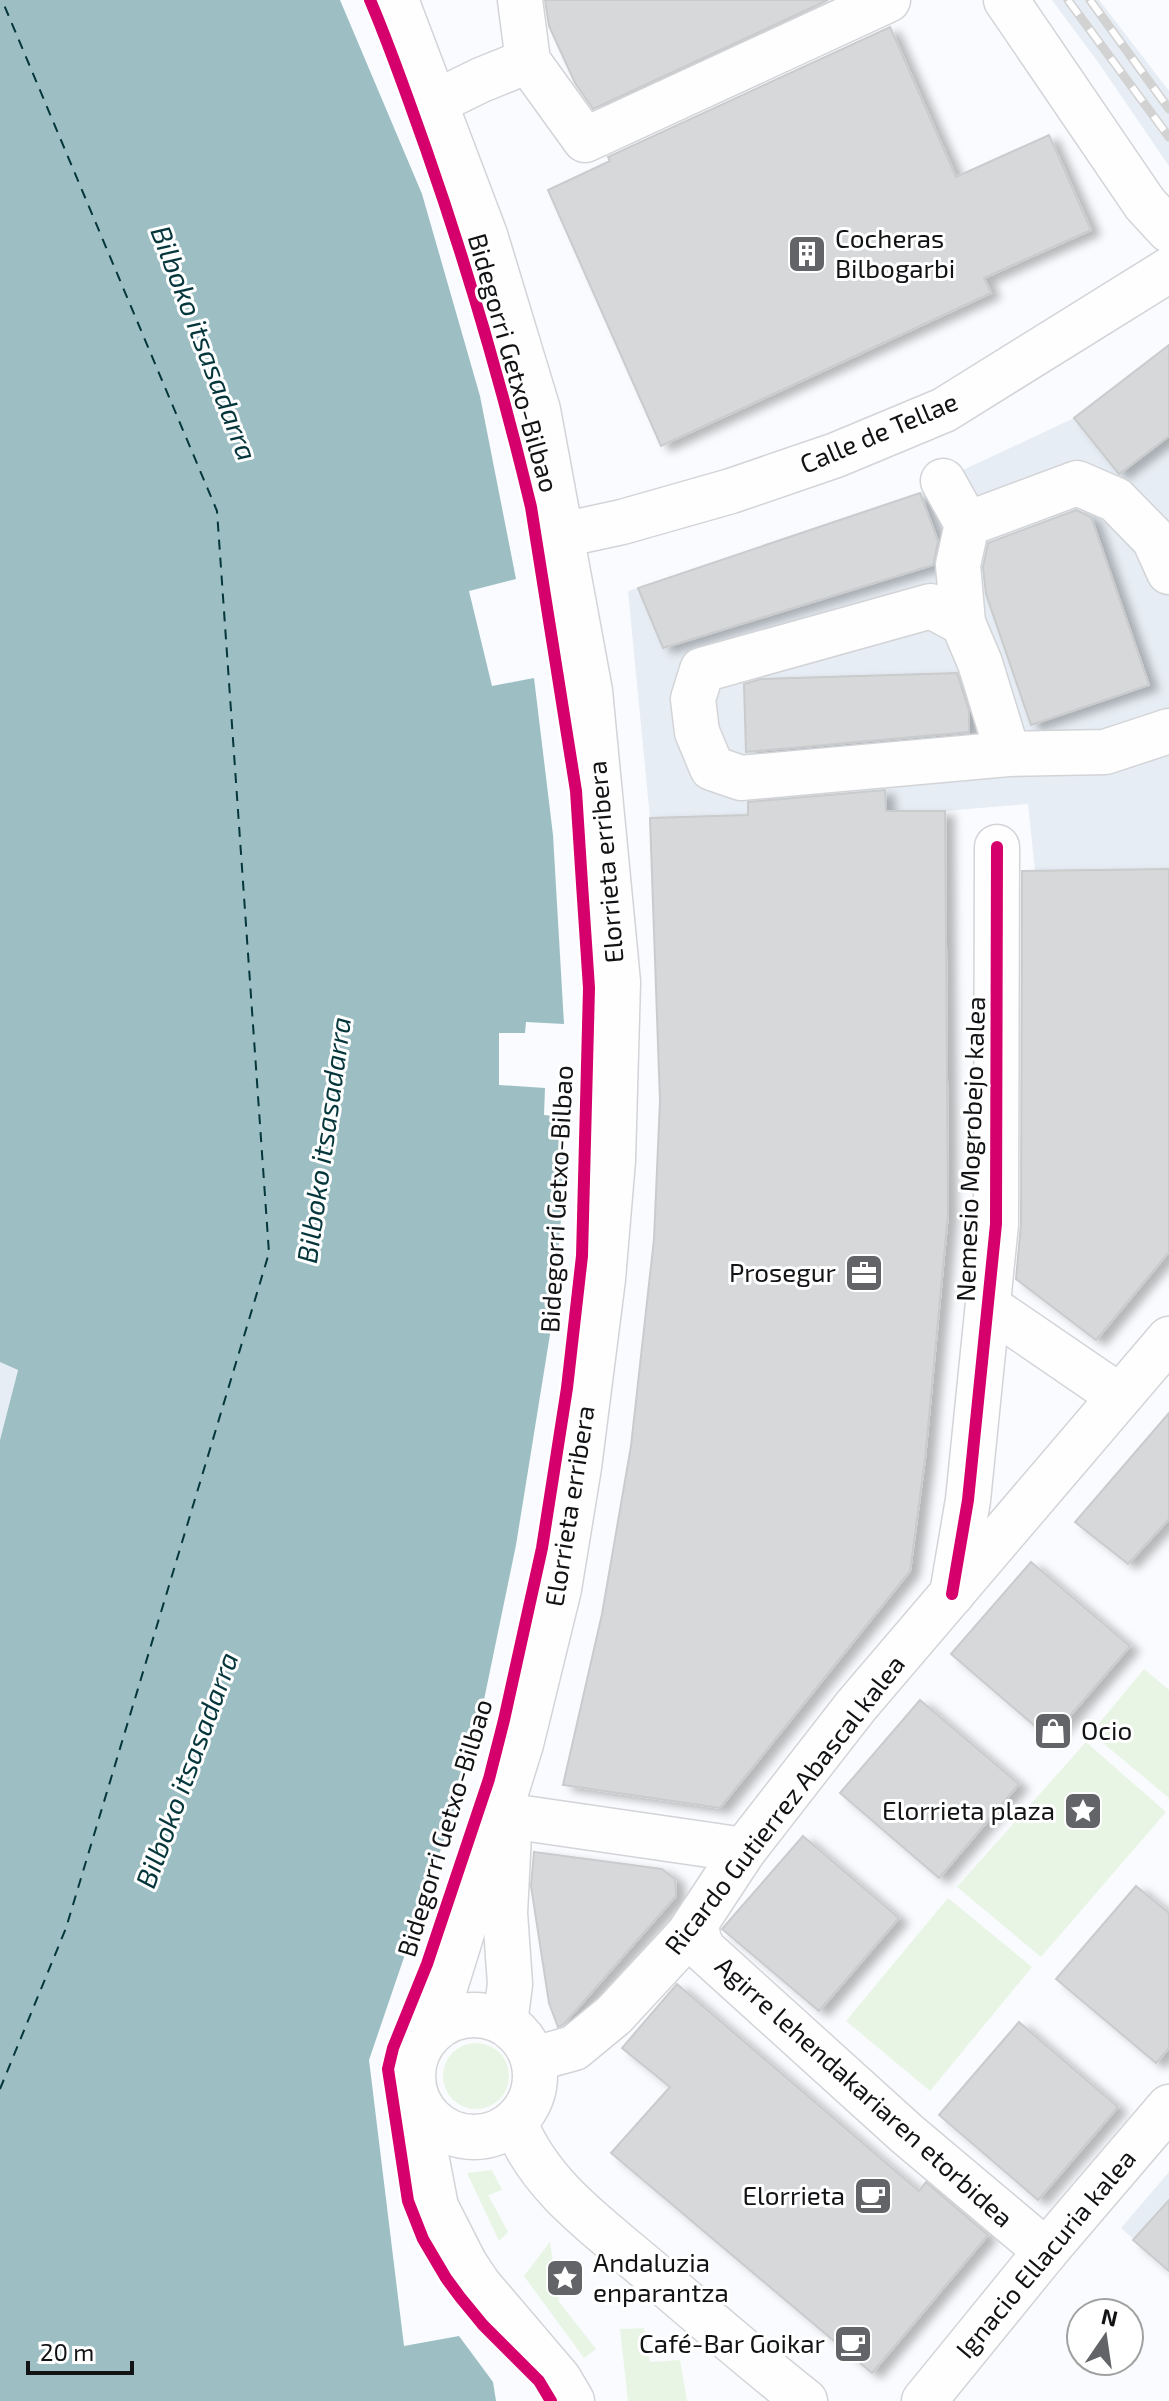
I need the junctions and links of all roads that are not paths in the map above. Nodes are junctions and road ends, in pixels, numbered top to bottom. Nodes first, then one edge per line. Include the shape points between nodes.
1 (396, 0) edge
2 (520, 0) edge
3 (888, 0) edge
4 (1006, 0) edge
5 (528, 61) junction
6 (436, 102) junction
7 (1169, 230) edge
8 (1169, 270) edge
9 (943, 481) dead end
10 (967, 524) junction
11 (562, 535) junction
12 (1169, 572) edge
13 (963, 623) junction
14 (1169, 731) edge
15 (1008, 754) junction
16 (997, 847) dead end
17 (989, 1307) junction
18 (1169, 1339) edge
19 (1119, 1396) junction
20 (968, 1500) junction
21 (1014, 1519) junction
22 (952, 1594) junction
23 (521, 1744) junction
24 (510, 1816) junction
25 (744, 1850) junction
26 (696, 1924) junction
27 (505, 2023) junction
28 (431, 2032) junction
29 (534, 2059) junction
30 (414, 2092) junction
31 (1169, 2107) edge
32 (515, 2123) junction
33 (1046, 2251) junction
34 (572, 2401) edge
35 (805, 2401) edge
36 (924, 2401) edge

1 - 6 main road, Elorrieta erribera
2 - 5 main road
3 - 5 main road via 585,140
4 - 7 main road via 1145,204
5 - 6 main road
6 - 11 main road, Elorrieta erribera via 485,235 538,410
8 - 11 main road, Calle de Tellae via 919,421 731,491
9 - 10 main road
10 - 12 main road via 1077,483 1116,500 1154,539
10 - 13 main road via 958,565
11 - 23 main road, Elorrieta erribera via 590,691 618,982 614,1131 603,1279 579,1467 559,1589
13 - 15 main road
13 - 15 main road via 931,606 702,670 693,699 697,732 712,768 741,778
14 - 15 main road via 1105,752
16 - 17 main road, Nemesio Mogrobejo kalea via 996,1224
17 - 19 main road
17 - 20 main road, Nemesio Mogrobejo kalea
18 - 19 main road, Ricardo Gutierrez Abascal kalea
19 - 21 main road, Ricardo Gutierrez Abascal kalea
20 - 21 main road via 986,1521
20 - 22 main road, Nemesio Mogrobejo kalea
21 - 22 main road, Ricardo Gutierrez Abascal kalea
22 - 25 main road, Ricardo Gutierrez Abascal kalea
23 - 24 main road
23 - 28 main road
24 - 25 main road
24 - 27 main road via 505,1913 510,1984
25 - 26 main road, Ricardo Gutierrez Abascal kalea
26 - 29 main road, Ricardo Gutierrez Abascal kalea via 614,2015 574,2048
26 - 33 main road, Agirre lehendakariaren etorbidea via 705,1951
27 - 28 main road via 467,2015 447,2020
27 - 29 main road via 528,2045
28 - 30 main road via 418,2050
29 - 32 main road via 534,2094
30 - 32 main road via 437,2126 456,2135 497,2134
30 - 34 main road via 441,2218 479,2285
31 - 33 main road, Ignacio Ellacuria kalea
32 - 35 main road via 527,2150 564,2197
33 - 36 main road, Ignacio Ellacuria kalea

